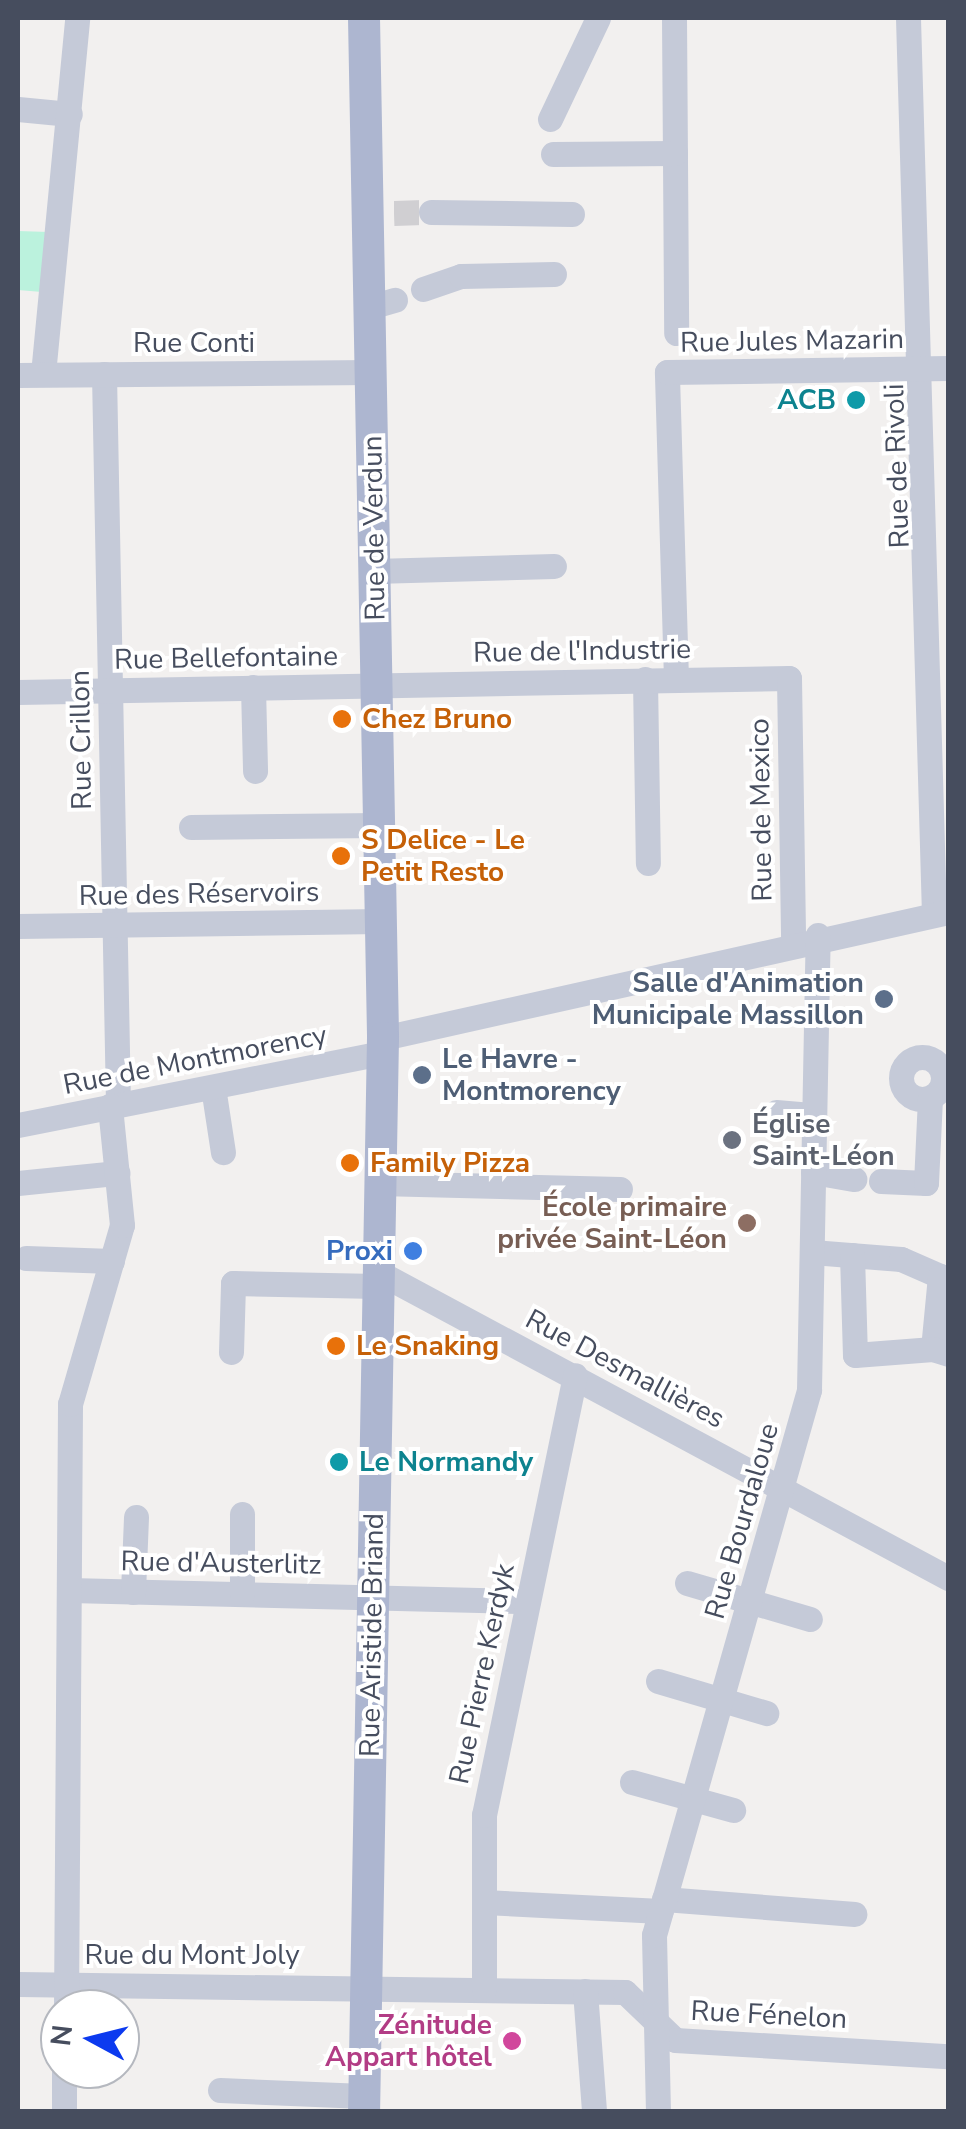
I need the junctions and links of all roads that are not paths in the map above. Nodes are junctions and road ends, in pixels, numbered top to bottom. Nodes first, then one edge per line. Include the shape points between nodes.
1 (76, 18) edge
2 (364, 18) edge
3 (598, 18) edge
4 (674, 18) edge
5 (908, 18) edge
6 (18, 109) edge
7 (70, 114) junction
8 (550, 119) dead end
9 (675, 153) junction
10 (553, 154) dead end
11 (431, 212) tunnel mouth
12 (572, 214) dead end
13 (554, 274) dead end
14 (423, 289) dead end
15 (676, 333) dead end
16 (936, 369) edge
17 (372, 372) junction
18 (104, 374) junction
19 (30, 375) edge
20 (939, 539) edge
21 (554, 566) dead end
22 (374, 571) junction
23 (789, 678) joint
24 (645, 679) junction
25 (676, 679) junction
26 (376, 686) junction
27 (253, 687) junction
28 (110, 690) junction
29 (18, 692) edge
30 (255, 770) dead end
31 (379, 825) junction
32 (191, 828) dead end
33 (648, 863) dead end
34 (941, 912) edge
35 (381, 921) junction
36 (114, 925) junction
37 (18, 926) edge
38 (805, 938) junction
39 (383, 1046) junction
40 (213, 1086) junction
41 (930, 1098) dead end
42 (114, 1106) junction
43 (776, 1112) dead end
44 (814, 1115) junction
45 (18, 1125) edge
46 (223, 1152) dead end
47 (117, 1172) junction
48 (814, 1172) junction
49 (854, 1179) dead end
50 (881, 1181) dead end
51 (18, 1183) edge
52 (378, 1183) junction
53 (620, 1188) dead end
54 (812, 1252) junction
55 (852, 1255) junction
56 (26, 1258) dead end
57 (112, 1262) junction
58 (377, 1279) junction
59 (231, 1352) dead end
60 (941, 1352) edge
61 (575, 1375) junction
62 (784, 1488) junction
63 (242, 1514) dead end
64 (136, 1517) dead end
65 (948, 1578) edge
66 (688, 1583) dead end
67 (69, 1590) junction
68 (133, 1592) junction
69 (242, 1594) junction
70 (372, 1596) junction
71 (528, 1601) junction
72 (752, 1601) junction
73 (810, 1619) dead end
74 (658, 1681) dead end
75 (723, 1700) junction
76 (766, 1713) dead end
77 (632, 1782) dead end
78 (694, 1798) junction
79 (733, 1810) dead end
80 (484, 1902) junction
81 (662, 1905) junction
82 (854, 1914) dead end
83 (366, 1986) junction
84 (484, 1988) junction
85 (66, 1989) edge
86 (586, 1991) junction
87 (140, 1994) edge
88 (650, 2016) junction
89 (948, 2056) edge
90 (220, 2090) dead end
91 (364, 2104) edge
92 (594, 2112) edge
93 (658, 2112) edge

1 - 7 street
2 - 17 main road, Rue de Verdun via 381,214 383,304
3 - 8 street
4 - 9 street
5 - 16 street, Rue de Rivoli
6 - 7 street
7 - 19 street
9 - 10 street
9 - 15 street
11 - 12 street
13 - 14 street via 460,276
16 - 20 street, Rue de Rivoli
16 - 25 street, Rue Jules Mazarin via 667,372
17 - 18 street, Rue Conti
17 - 22 main road, Rue de Verdun
18 - 19 street, Rue Conti
18 - 28 street, Rue Crillon
20 - 34 street, Rue de Rivoli
21 - 22 street
22 - 26 main road, Rue de Verdun
23 - 25 street, Rue de l'Industrie
23 - 38 street, Rue de Mexico
24 - 25 street, Rue de l'Industrie
24 - 26 street, Rue de l'Industrie
24 - 33 street
26 - 27 street, Rue Bellefontaine
26 - 31 main road, Rue de Verdun
27 - 28 street, Rue Bellefontaine
27 - 30 street
28 - 29 street, Rue Bellefontaine
28 - 36 street, Rue Crillon
31 - 32 street
31 - 35 main road, Rue de Verdun
34 - 38 street, Rue de Montmorency
35 - 36 street, Rue des Réservoirs
35 - 39 main road, Rue de Verdun
36 - 37 street, Rue des Réservoirs
36 - 42 street, Rue Crillon
38 - 39 street, Rue de Montmorency
38 - 44 street, Rue Bourdaloue
39 - 40 street, Rue de Montmorency
39 - 52 main road, Rue Aristide Briand
40 - 42 street, Rue de Montmorency
40 - 46 street
41 - 50 street via 926,1183
42 - 45 street, Rue de Montmorency
42 - 47 street, Rue Crillon
43 - 44 street
44 - 48 street, Rue Bourdaloue
47 - 51 street
47 - 57 street, Rue Crillon via 122,1225
48 - 49 street
48 - 54 street, Rue Bourdaloue
52 - 53 street
52 - 58 main road, Rue Aristide Briand
54 - 55 street
54 - 62 street, Rue Bourdaloue via 809,1390
55 - 60 street via 901,1259 940,1276
55 - 60 street via 855,1355
56 - 57 street
57 - 67 street, Rue Crillon via 70,1404
58 - 59 street via 233,1282
58 - 61 street, Rue Desmallières
58 - 70 main road, Rue Aristide Briand
61 - 62 street, Rue Desmallières
61 - 71 street, Rue Pierre Kerdyk
62 - 65 street, Rue Desmallières
62 - 72 street, Rue Bourdaloue
63 - 69 street
64 - 68 street
66 - 72 street
67 - 68 street, Rue d'Austerlitz
67 - 85 street, Rue Crillon
68 - 69 street, Rue d'Austerlitz
69 - 70 street, Rue d'Austerlitz
70 - 71 street, Rue d'Austerlitz
70 - 83 main road, Rue Aristide Briand
71 - 80 street, Rue Pierre Kerdyk via 484,1815
72 - 73 street
72 - 75 street, Rue Bourdaloue
74 - 75 street
75 - 76 street
75 - 78 street, Rue Bourdaloue
77 - 78 street
78 - 79 street
78 - 81 street, Rue Bourdaloue
80 - 81 street
80 - 84 street, Rue Pierre Kerdyk
81 - 82 street
81 - 88 street, Rue Bourdaloue
83 - 84 street, Rue Fénelon
83 - 87 street, Rue du Mont Joly
83 - 91 main road, Rue Aristide Briand
84 - 86 street, Rue Fénelon
86 - 88 street, Rue Fénelon via 625,1992
86 - 92 street
88 - 89 street, Rue Fénelon via 675,2040
88 - 93 street, Rue Bourdaloue
90 - 91 street

